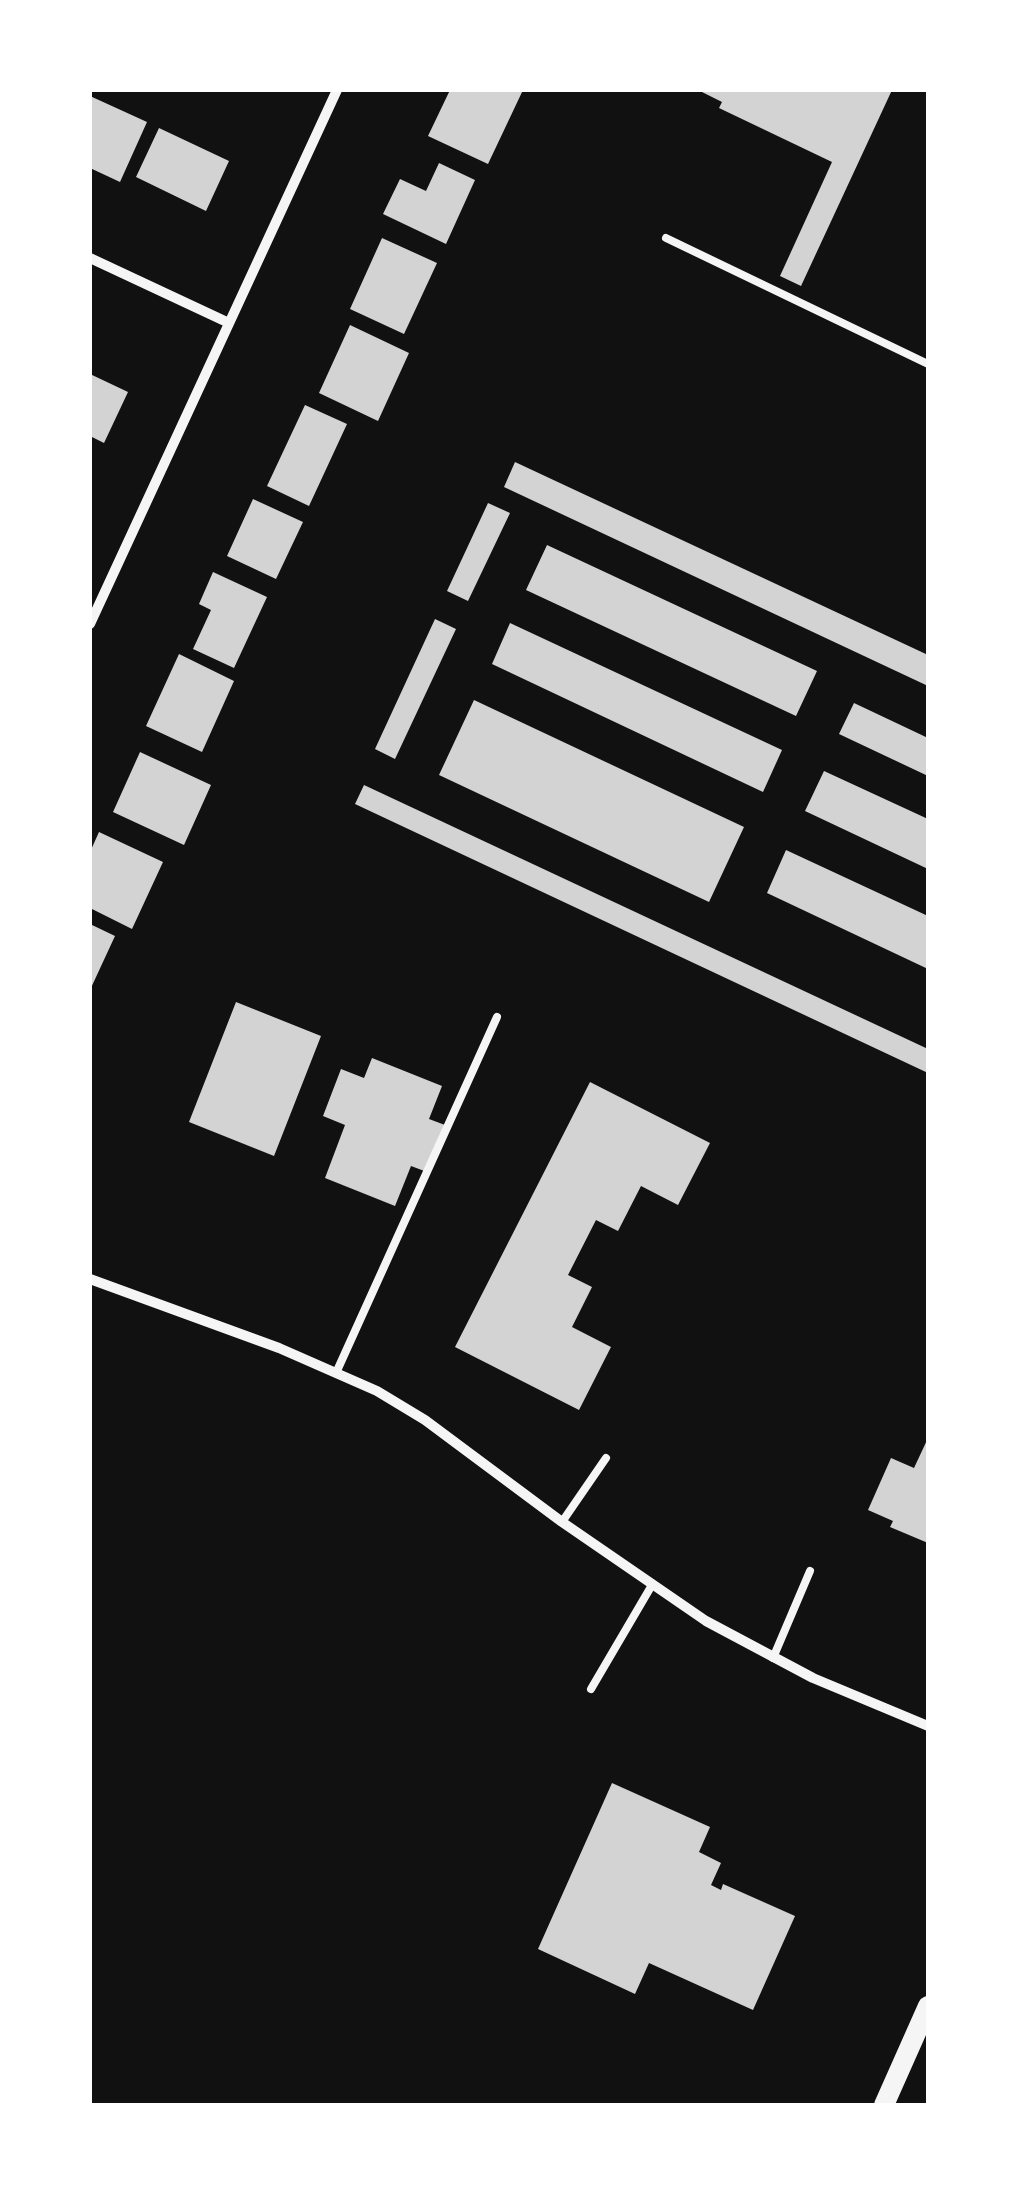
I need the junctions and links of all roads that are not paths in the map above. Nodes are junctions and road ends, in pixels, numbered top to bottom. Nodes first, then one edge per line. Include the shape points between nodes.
1 (337, 90) edge
2 (666, 238) dead end
3 (90, 258) edge
4 (229, 322) junction
5 (928, 364) edge
6 (90, 624) edge
7 (497, 1018) dead end
8 (90, 1279) edge
9 (336, 1373) junction
10 (606, 1458) dead end
11 (562, 1522) junction
12 (810, 1571) dead end
13 (652, 1586) junction
14 (773, 1658) junction
15 (591, 1689) dead end
16 (928, 1726) edge
17 (928, 2006) edge
18 (884, 2105) edge

1 - 4 street
2 - 5 lane
3 - 4 street
4 - 6 street
7 - 9 lane
8 - 9 street
9 - 11 street via 425,1420
10 - 11 lane
11 - 13 street
12 - 14 lane
13 - 14 street
13 - 15 lane
14 - 16 street
17 - 18 main road

